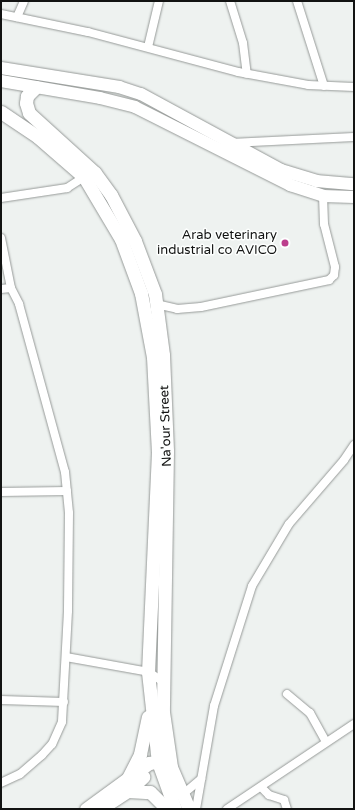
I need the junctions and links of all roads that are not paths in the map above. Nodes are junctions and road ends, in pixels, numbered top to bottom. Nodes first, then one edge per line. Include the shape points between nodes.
1 (24, 1) edge
2 (159, 1) edge
3 (230, 1) edge
4 (297, 1) edge
5 (1, 14) edge
6 (17, 17) junction
7 (148, 47) junction
8 (1, 68) edge
9 (247, 74) junction
10 (1, 82) edge
11 (324, 86) junction
12 (36, 87) junction
13 (354, 87) edge
14 (141, 94) junction
15 (162, 103) junction
16 (135, 107) junction
17 (1, 112) edge
18 (154, 115) junction
19 (354, 137) edge
20 (229, 143) junction
21 (84, 177) junction
22 (354, 184) edge
23 (322, 196) junction
24 (354, 197) edge
25 (1, 198) edge
26 (106, 198) junction
27 (1, 238) edge
28 (11, 288) junction
29 (1, 289) edge
30 (156, 304) junction
31 (354, 444) edge
32 (67, 491) junction
33 (1, 492) edge
34 (66, 657) junction
35 (148, 672) junction
36 (162, 681) junction
37 (287, 694) dead end
38 (1, 700) edge
39 (64, 702) junction
40 (150, 708) junction
41 (354, 724) edge
42 (166, 742) junction
43 (326, 742) junction
44 (158, 762) junction
45 (171, 767) junction
46 (201, 779) junction
47 (1, 784) edge
48 (127, 786) junction
49 (262, 788) junction
50 (182, 795) junction
51 (86, 809) edge
52 (100, 809) edge
53 (167, 809) edge
54 (175, 809) edge
55 (189, 809) edge
56 (196, 809) edge
57 (227, 809) edge
58 (287, 809) edge

1 - 6 street
2 - 7 street
3 - 9 street via 243,43
4 - 11 street
5 - 6 street
6 - 7 street
7 - 9 street
8 - 14 main road via 119,87
9 - 11 street
10 - 12 main road
11 - 13 street
12 - 16 main road
12 - 26 highway, Na'our Street via 27,96 30,113 95,172
14 - 15 main road
14 - 16 main road
15 - 18 main road
15 - 20 main road
16 - 18 main road
17 - 21 highway, Na'our Street via 38,137
18 - 23 main road via 290,185
19 - 20 street
20 - 22 main road via 281,170 322,182
21 - 25 street via 67,188
21 - 26 highway, Na'our Street
23 - 24 main road
23 - 30 street via 324,224 335,267 334,275 329,280 201,307 177,309
26 - 30 highway, Na'our Street via 135,241
26 - 35 highway, Na'our Street via 141,292 153,357 158,452
27 - 28 street
28 - 29 street
28 - 32 street via 19,304 53,425
30 - 36 highway, Na'our Street via 163,355 167,451
31 - 46 street via 344,460 289,524 252,586 214,706
32 - 33 street
32 - 34 street
34 - 35 street
34 - 39 street
35 - 36 street
35 - 40 highway, Na'our Street
36 - 42 highway, Na'our Street
37 - 43 street via 310,713
38 - 39 street
39 - 47 street via 62,722 52,744 20,774
40 - 44 highway, Na'our Street
40 - 48 highway via 140,754
41 - 43 street
42 - 44 highway
42 - 45 highway, Na'our Street
43 - 49 street
44 - 45 highway
44 - 48 highway
44 - 54 highway, Na'our Street
45 - 50 highway, Na'our Street
46 - 50 street
46 - 56 street
48 - 51 highway
48 - 52 highway
48 - 53 highway via 150,792
49 - 57 street
49 - 58 street via 270,795 284,800
50 - 55 highway, Na'our Street

